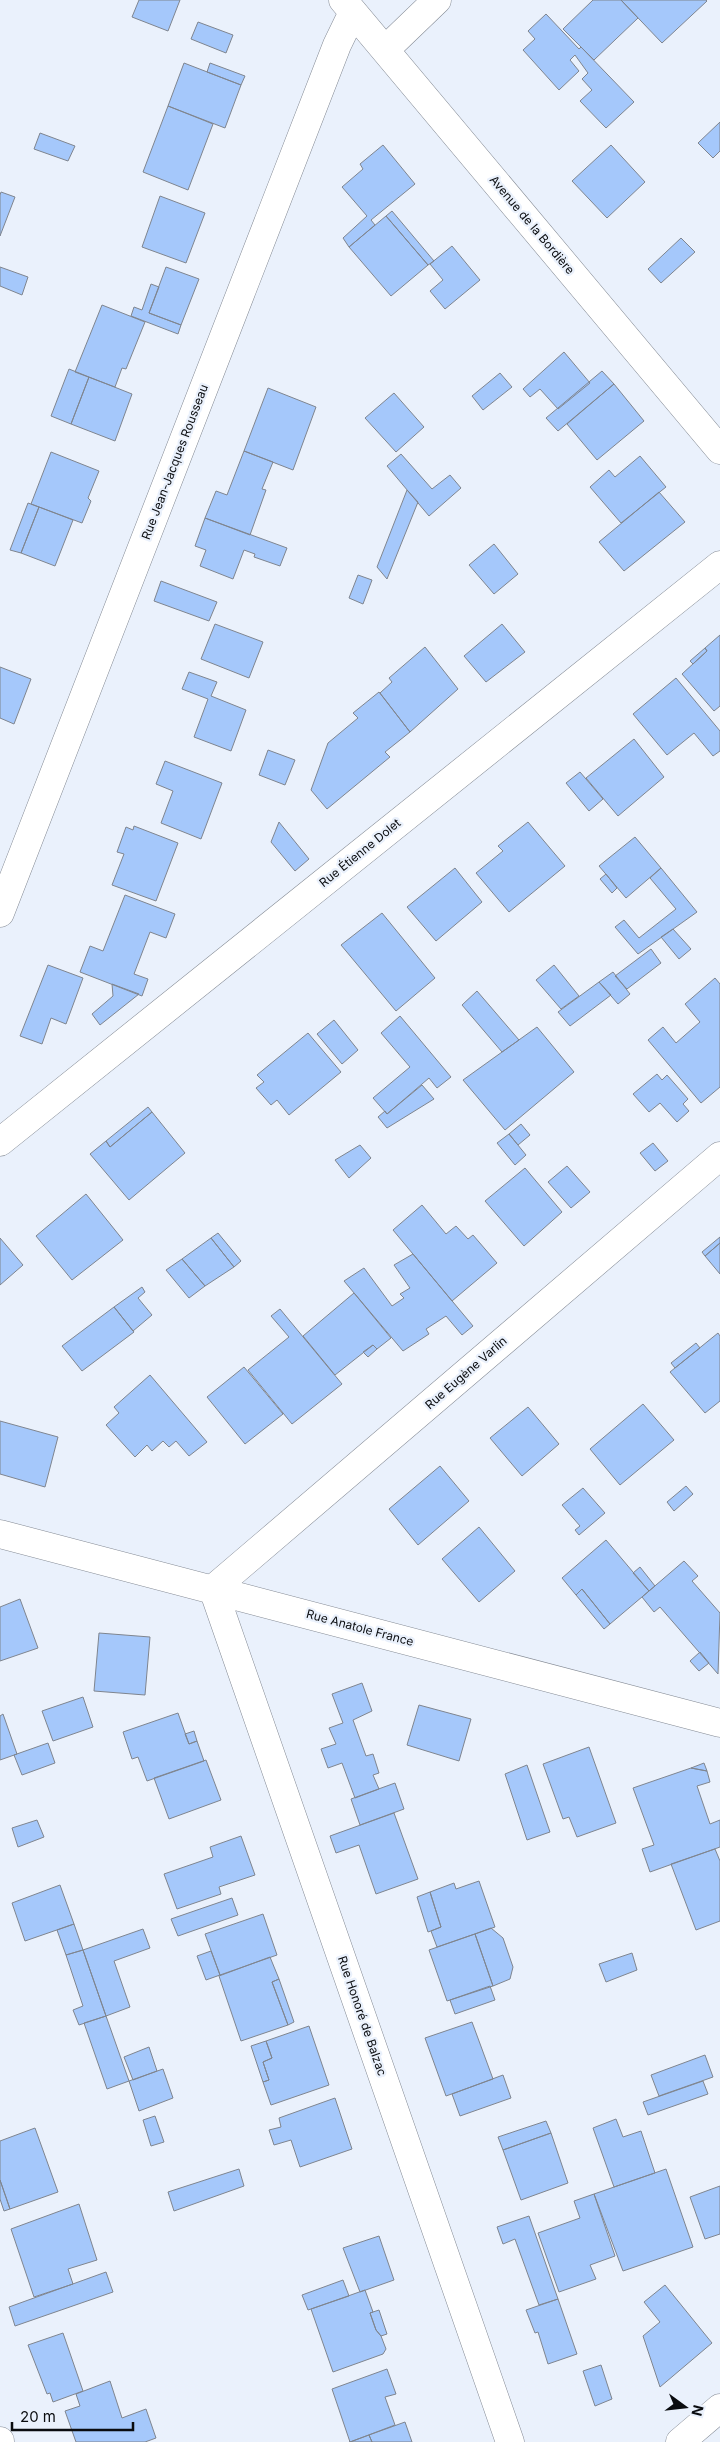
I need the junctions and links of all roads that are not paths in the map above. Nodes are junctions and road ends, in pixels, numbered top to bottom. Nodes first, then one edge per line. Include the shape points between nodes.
1 (437, 0) edge
2 (348, 6) edge
3 (385, 50) junction
4 (720, 450) edge
5 (720, 565) edge
6 (0, 913) edge
7 (0, 1142) edge
8 (720, 1156) edge
9 (0, 1534) edge
10 (213, 1590) junction
11 (720, 1722) edge
12 (720, 2408) edge
13 (510, 2442) edge
14 (680, 2442) edge

1 - 3 street
2 - 3 street, Avenue de la Bordière
2 - 6 street, Rue Jean-Jacques Rousseau via 337,45
3 - 4 street, Avenue de la Bordière
5 - 7 street, Rue Étienne Dolet
8 - 10 street, Rue Eugène Varlin
9 - 10 street, Rue Anatole France
10 - 11 street, Rue Anatole France
10 - 13 street, Rue Honoré de Balzac
12 - 14 street

